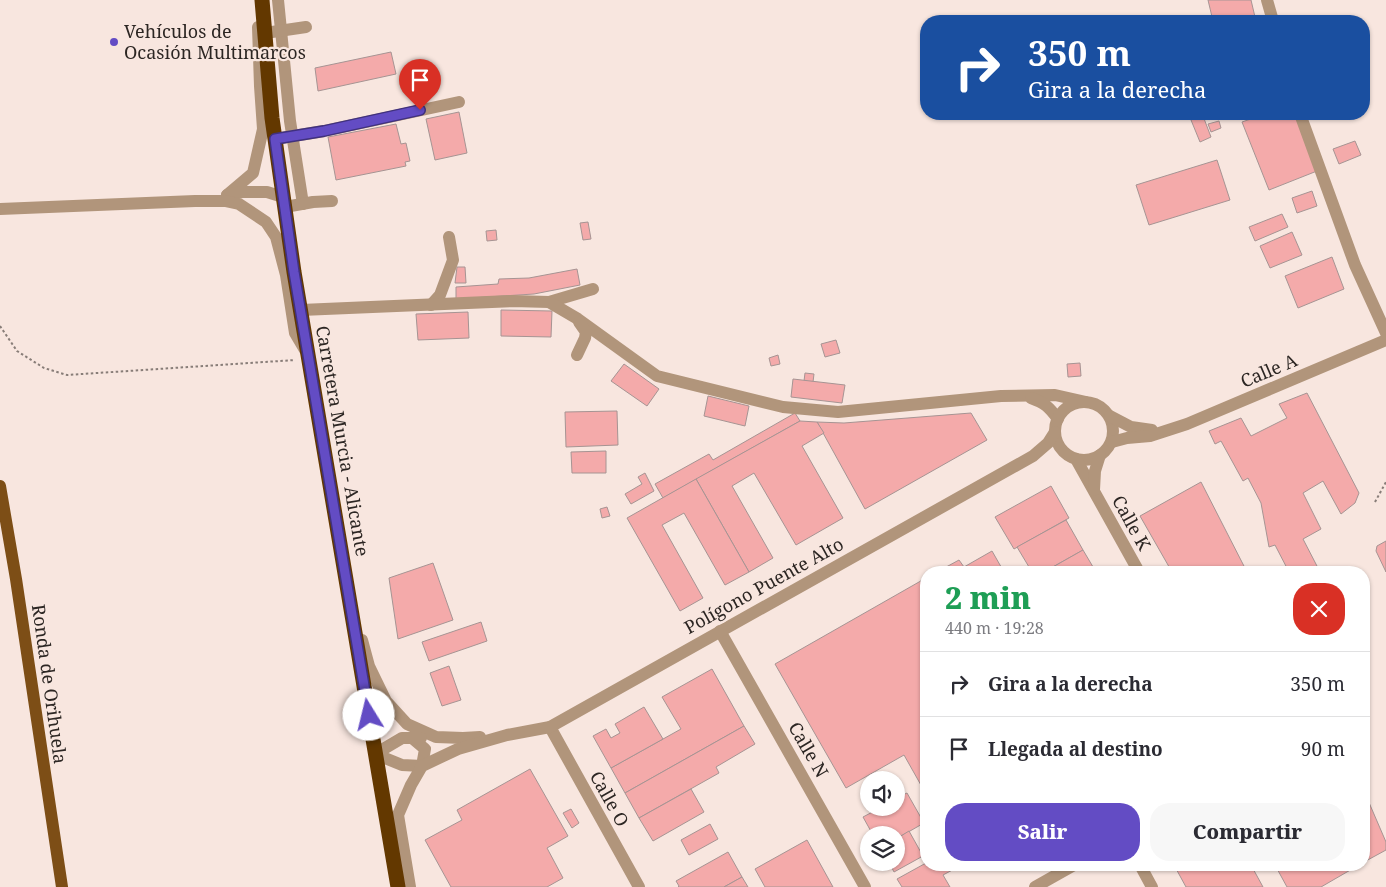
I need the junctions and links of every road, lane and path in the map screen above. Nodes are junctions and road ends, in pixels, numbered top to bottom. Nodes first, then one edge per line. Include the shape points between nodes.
1 (262, 0) edge
2 (278, 0) edge
3 (1267, 0) edge
4 (1271, 15) edge
5 (306, 27) dead end
6 (280, 31) junction
7 (265, 32) junction
8 (459, 102) dead end
9 (1302, 120) edge
10 (292, 136) junction
11 (275, 139) junction
12 (227, 195) junction
13 (195, 201) junction
14 (332, 201) dead end
15 (284, 202) junction
16 (303, 204) junction
17 (0, 209) edge
18 (449, 236) dead end
19 (593, 289) dead end
20 (549, 302) junction
21 (432, 305) junction
22 (301, 310) junction
23 (578, 320) junction
24 (0, 326) edge
25 (1386, 333) edge
26 (1386, 340) edge
27 (576, 356) dead end
28 (309, 358) junction
29 (1026, 396) junction
30 (1086, 402) junction
31 (1110, 416) junction
32 (1058, 419) junction
33 (1165, 431) junction
34 (1055, 432) junction
35 (1112, 442) junction
36 (1100, 455) junction
37 (1033, 456) junction
38 (1072, 457) junction
39 (1386, 482) edge
40 (0, 486) edge
41 (1094, 490) junction
42 (1375, 502) dead end
43 (1136, 566) edge
44 (349, 598) junction
45 (720, 631) junction
46 (550, 727) junction
47 (508, 736) junction
48 (436, 737) junction
49 (412, 738) junction
50 (375, 754) junction
51 (422, 766) junction
52 (1063, 871) edge
53 (1143, 871) edge
54 (62, 887) edge
55 (398, 887) edge
56 (410, 887) edge
57 (639, 887) edge
58 (866, 887) edge
59 (1035, 887) edge
60 (1152, 887) edge

1 - 7 highway, Carretera Murcia - Alicante
1 - 12 street via 258,34 263,129 253,173
2 - 6 street
3 - 4 street
5 - 6 street
6 - 7 street
6 - 10 street
7 - 11 highway, Carretera Murcia - Alicante
8 - 10 street
9 - 25 street via 1354,265
10 - 11 street
10 - 16 street
11 - 15 highway, Carretera Murcia - Alicante
12 - 13 street
12 - 15 street via 267,192
13 - 17 street
13 - 28 street via 240,204 266,222 276,237 286,275 295,333
14 - 16 street
15 - 16 street
15 - 22 highway, Carretera Murcia - Alicante
18 - 21 street via 453,260 440,296
19 - 20 street
20 - 21 street
20 - 23 street
21 - 22 street
22 - 28 highway, Carretera Murcia - Alicante
23 - 27 street via 586,332
23 - 29 street via 657,376 782,408 838,412
24 - 28 path via 17,351 44,368 67,375
26 - 33 street, Calle A
28 - 44 highway, Carretera Murcia - Alicante
29 - 30 street via 1055,395
29 - 32 street via 1042,402
30 - 31 street via 1095,404
30 - 32 street via 1069,406
31 - 33 street via 1130,427
31 - 35 street via 1114,433
32 - 34 street, Polígono Puente Alto
33 - 35 street, Calle A
34 - 37 street, Polígono Puente Alto
34 - 38 street via 1062,449
35 - 36 street
36 - 38 street, Polígono Puente Alto via 1084,460
36 - 41 street
37 - 38 street, Polígono Puente Alto via 1052,453
37 - 45 street, Polígono Puente Alto
38 - 41 street, Calle K
39 - 42 path
40 - 54 main road, Ronda de Orihuela
41 - 43 street, Calle K
44 - 48 street via 370,666 386,701 407,724
44 - 50 highway, Carretera Murcia - Alicante
45 - 46 street, Polígono Puente Alto
45 - 58 street, Calle N
46 - 47 street, Polígono Puente Alto
46 - 57 street, Calle O
47 - 48 street
47 - 51 street via 458,749
48 - 49 street
49 - 50 street via 402,738
49 - 51 street via 425,749
50 - 51 street via 402,764
50 - 55 highway, Carretera Murcia - Alicante
51 - 56 street via 398,815
52 - 59 street
53 - 60 street

